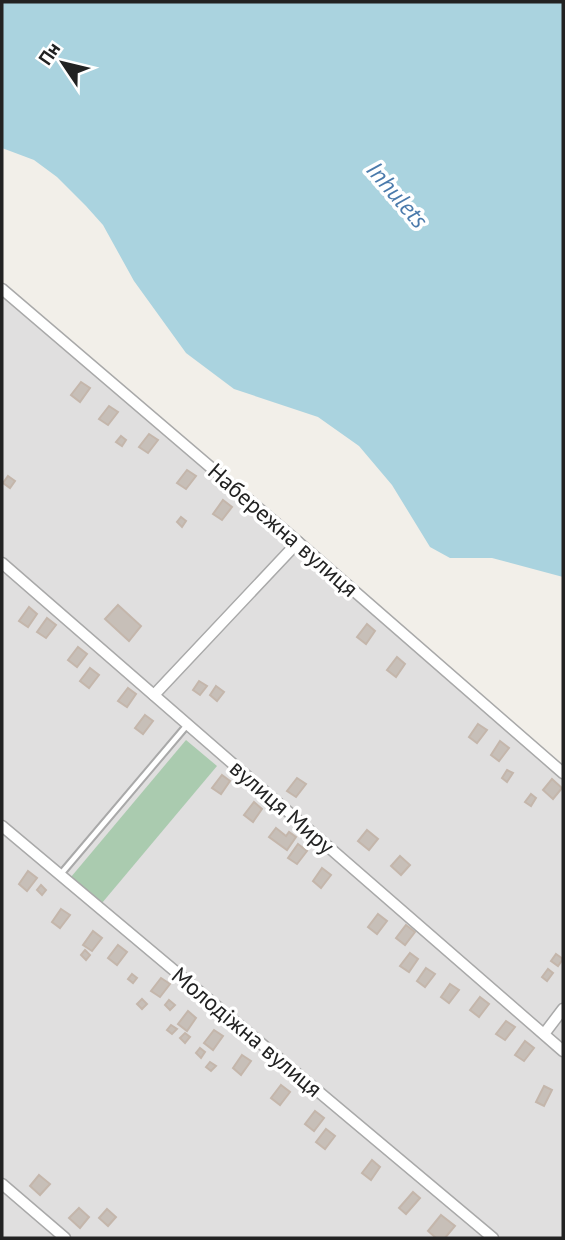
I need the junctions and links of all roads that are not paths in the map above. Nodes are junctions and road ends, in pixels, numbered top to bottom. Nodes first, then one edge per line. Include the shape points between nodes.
1 (2, 289) edge
2 (298, 542) junction
3 (2, 563) edge
4 (154, 695) junction
5 (188, 724) junction
6 (563, 772) edge
7 (2, 826) edge
8 (60, 875) junction
9 (563, 1009) edge
10 (544, 1034) junction
11 (563, 1051) edge
12 (2, 1184) edge
13 (65, 1238) edge
14 (493, 1238) edge

1 - 2 street, Набережна вулиця
2 - 4 street
2 - 6 street, Набережна вулиця
3 - 4 street, вулиця Миру
4 - 5 street, вулиця Миру
5 - 8 lane
5 - 10 street, вулиця Миру
7 - 8 street, Молодіжна вулиця
8 - 14 street, Молодіжна вулиця
9 - 10 street
10 - 11 street, вулиця Миру
12 - 13 street

